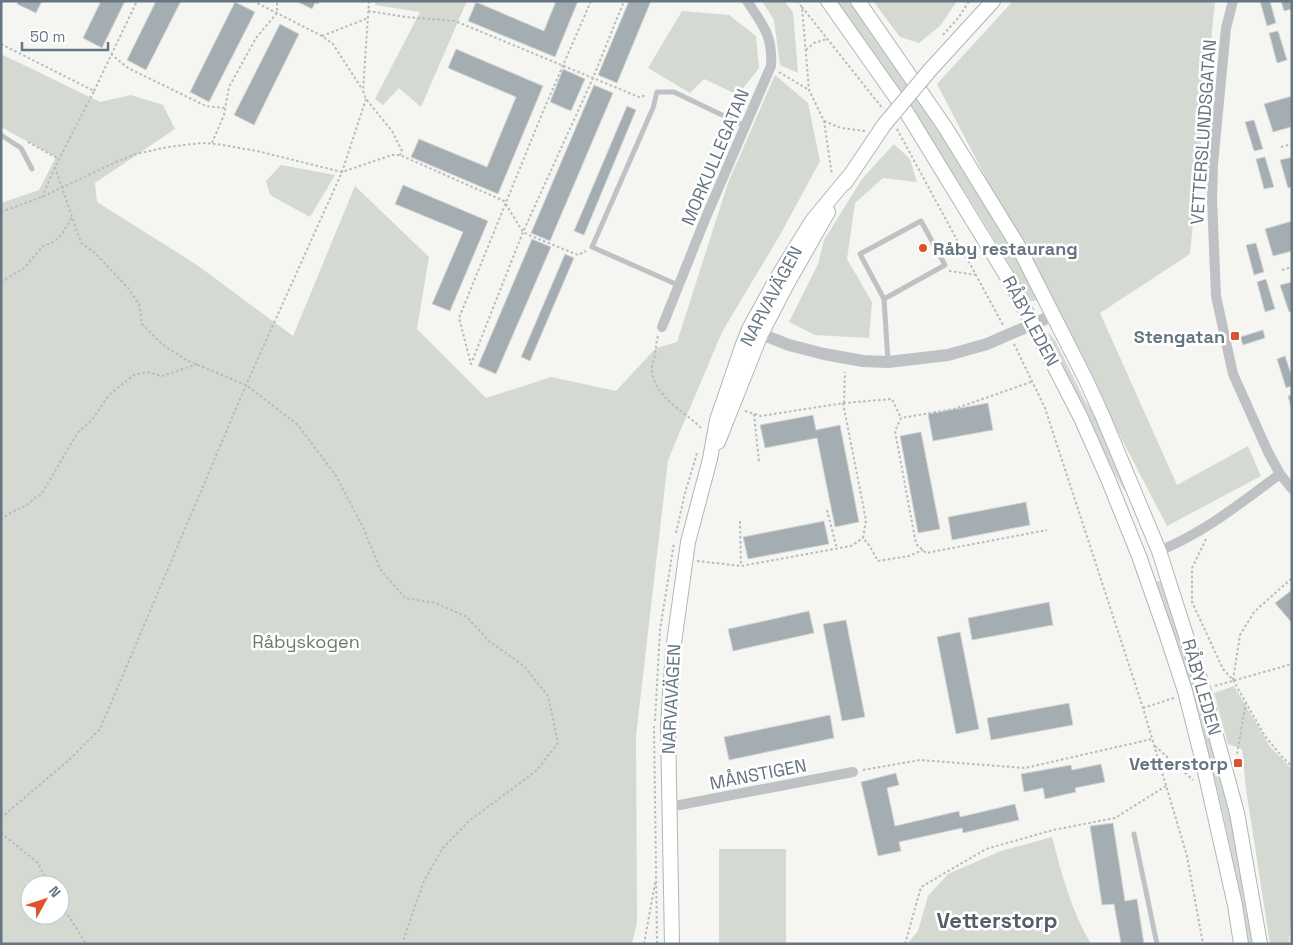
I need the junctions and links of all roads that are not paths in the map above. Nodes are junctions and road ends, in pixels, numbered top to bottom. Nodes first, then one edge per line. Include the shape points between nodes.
1 (747, 1) edge
2 (828, 1) edge
3 (858, 1) edge
4 (993, 1) edge
5 (1233, 1) edge
6 (746, 126) junction
7 (1, 136) edge
8 (32, 169) dead end
9 (678, 285) junction
10 (884, 298) junction
11 (1054, 315) junction
12 (1032, 326) junction
13 (662, 327) road end
14 (755, 332) junction
15 (888, 362) junction
16 (710, 459) junction
17 (1280, 474) junction
18 (1292, 489) edge
19 (1159, 551) junction
20 (1139, 556) junction
21 (853, 772) road end
22 (670, 807) junction
23 (1134, 834) dead end
24 (672, 944) edge
25 (1158, 944) edge
26 (1241, 944) edge
27 (1260, 944) edge

1 - 6 street, MORKULLEGATAN via 770,37 772,53 771,66
2 - 12 main road, RÅBYLEDEN via 907,113 1014,288
3 - 11 main road, RÅBYLEDEN via 945,127 1017,244
4 - 14 main road, NARVAVÄGEN, bridge via 884,125 850,175 788,284
5 - 17 street, VETTERSLUNDSGATAN via 1226,28 1213,164 1212,237 1216,296 1233,374
6 - 9 street, MORKULLEGATAN
6 - 9 lane via 674,92 657,92 592,247
7 - 8 lane via 21,148
9 - 13 street, MORKULLEGATAN
10 - 10 lane via 945,265 921,221 860,254
10 - 15 lane
11 - 12 street
11 - 19 main road, RÅBYLEDEN via 1103,417
12 - 15 street via 948,355
12 - 20 main road, RÅBYLEDEN via 1081,418
14 - 15 street via 824,354
14 - 16 main road, NARVAVÄGEN via 747,368
14 - 16 main road, NARVAVÄGEN via 742,347 717,420
16 - 22 main road, NARVAVÄGEN via 688,542 672,659 668,725
17 - 18 street, VETTERSLUNDSGATAN
17 - 19 street via 1226,514 1179,543
19 - 20 main road
19 - 27 main road, RÅBYLEDEN via 1205,695 1237,814
20 - 26 main road, RÅBYLEDEN via 1166,633 1201,754
21 - 22 street, MÅNSTIGEN
22 - 24 main road, NARVAVÄGEN
23 - 25 lane

